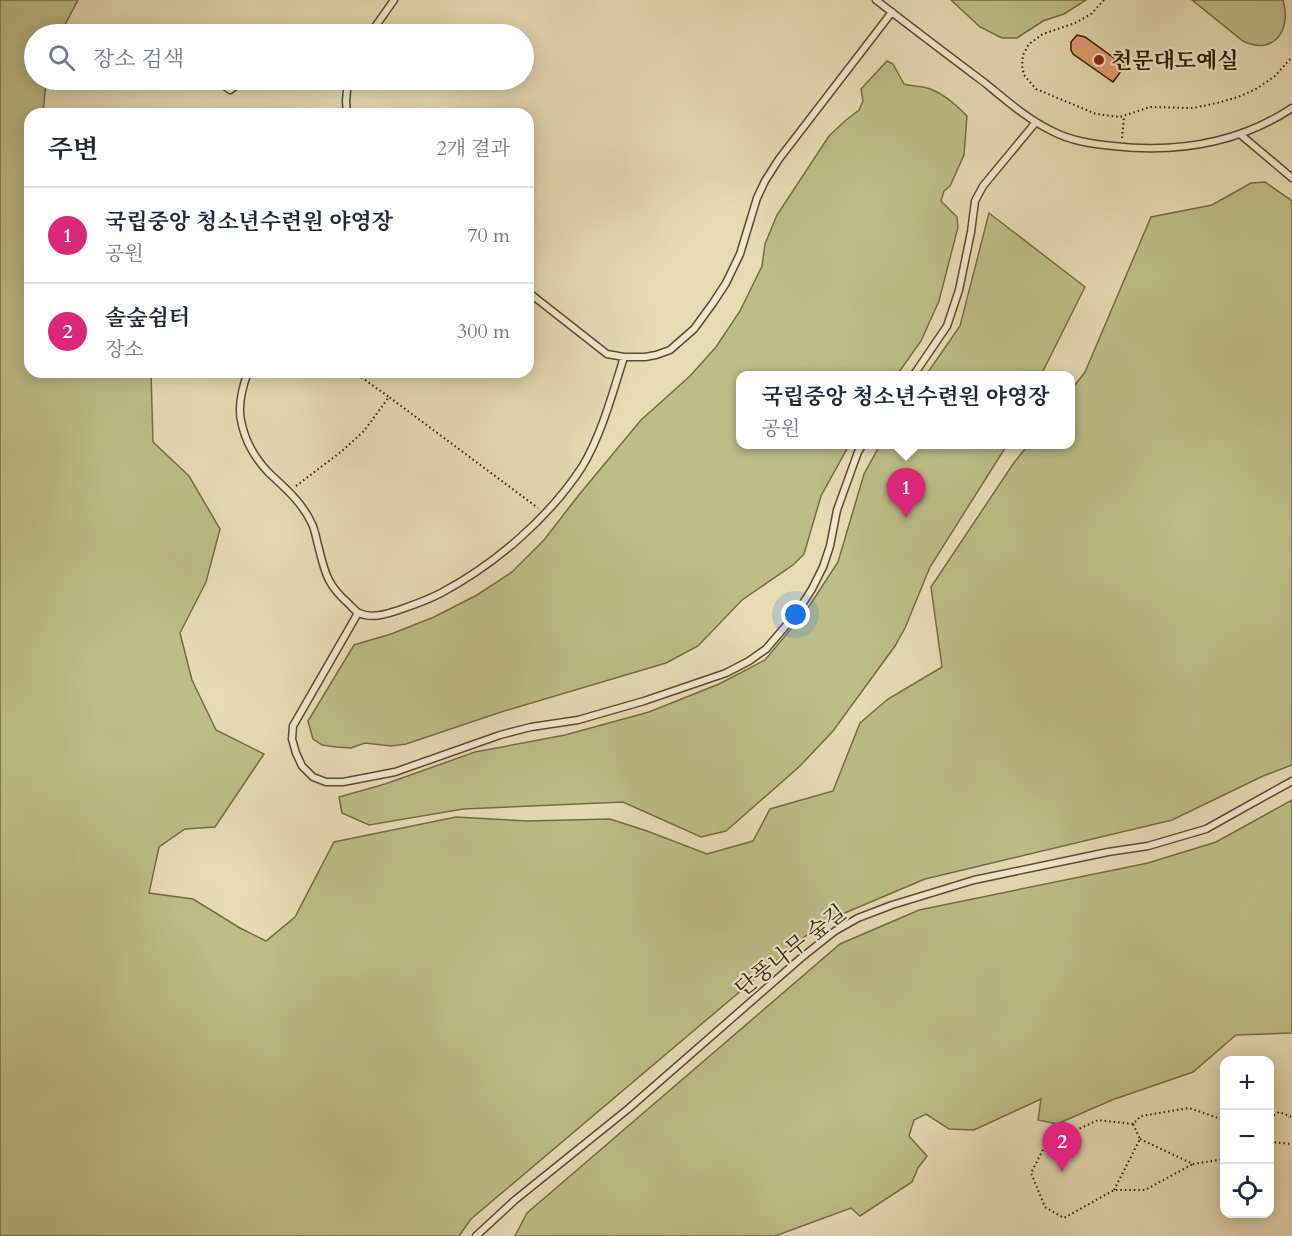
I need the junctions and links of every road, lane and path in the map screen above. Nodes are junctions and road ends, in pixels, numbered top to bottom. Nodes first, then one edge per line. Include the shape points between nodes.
1 (394, 0) edge
2 (876, 0) edge
3 (1104, 0) edge
4 (892, 12) junction
5 (377, 24) edge
6 (1292, 57) edge
7 (347, 90) edge
8 (347, 108) edge
9 (1292, 108) edge
10 (1124, 116) junction
11 (1036, 122) junction
12 (1240, 135) junction
13 (1120, 147) junction
14 (1292, 178) edge
15 (534, 297) edge
16 (624, 357) junction
17 (916, 371) edge
18 (246, 378) edge
19 (362, 378) edge
20 (389, 397) junction
21 (860, 449) edge
22 (289, 491) junction
23 (545, 513) junction
24 (358, 613) junction
25 (1292, 781) edge
26 (1274, 1115) edge
27 (1292, 1117) edge
28 (1220, 1119) edge
29 (1133, 1124) junction
30 (1140, 1139) junction
31 (1274, 1142) edge
32 (1292, 1144) edge
33 (1220, 1160) edge
34 (1193, 1164) junction
35 (1114, 1190) junction
36 (476, 1236) edge

1 - 5 lane
2 - 4 lane
3 - 10 path via 1091,14 1029,44 1023,55 1023,75 1036,89 1096,114
4 - 11 lane
4 - 16 lane via 765,181 740,254 726,283 694,329 670,350
6 - 10 path via 1275,76 1238,97 1193,108 1150,107
7 - 8 lane
9 - 12 lane
10 - 13 path
11 - 13 lane via 1068,138
11 - 17 lane via 975,201 959,290 947,326
12 - 13 lane via 1184,147
12 - 14 lane
15 - 16 lane via 607,354
16 - 23 lane via 583,465
18 - 22 lane via 240,403 247,440 268,472
19 - 20 path
20 - 22 path via 364,431
20 - 23 path
21 - 24 lane via 837,510 823,567 796,614 766,649 749,661 726,673 644,701 578,720 500,735 395,772 326,782 313,777 302,766 292,739 293,726
22 - 24 lane via 313,525 325,574 340,597
23 - 24 lane via 520,539 440,594 383,615
25 - 36 lane, 단풍나무 숲길 via 1206,829 1148,846 974,880 858,918 801,957 628,1110
26 - 27 path via 1279,1112
28 - 29 path via 1189,1108 1141,1116
29 - 30 path
29 - 35 path via 1098,1120 1046,1144 1031,1173 1045,1207 1064,1218
30 - 34 path
30 - 35 path
31 - 32 path
33 - 34 path
34 - 35 path via 1145,1190

